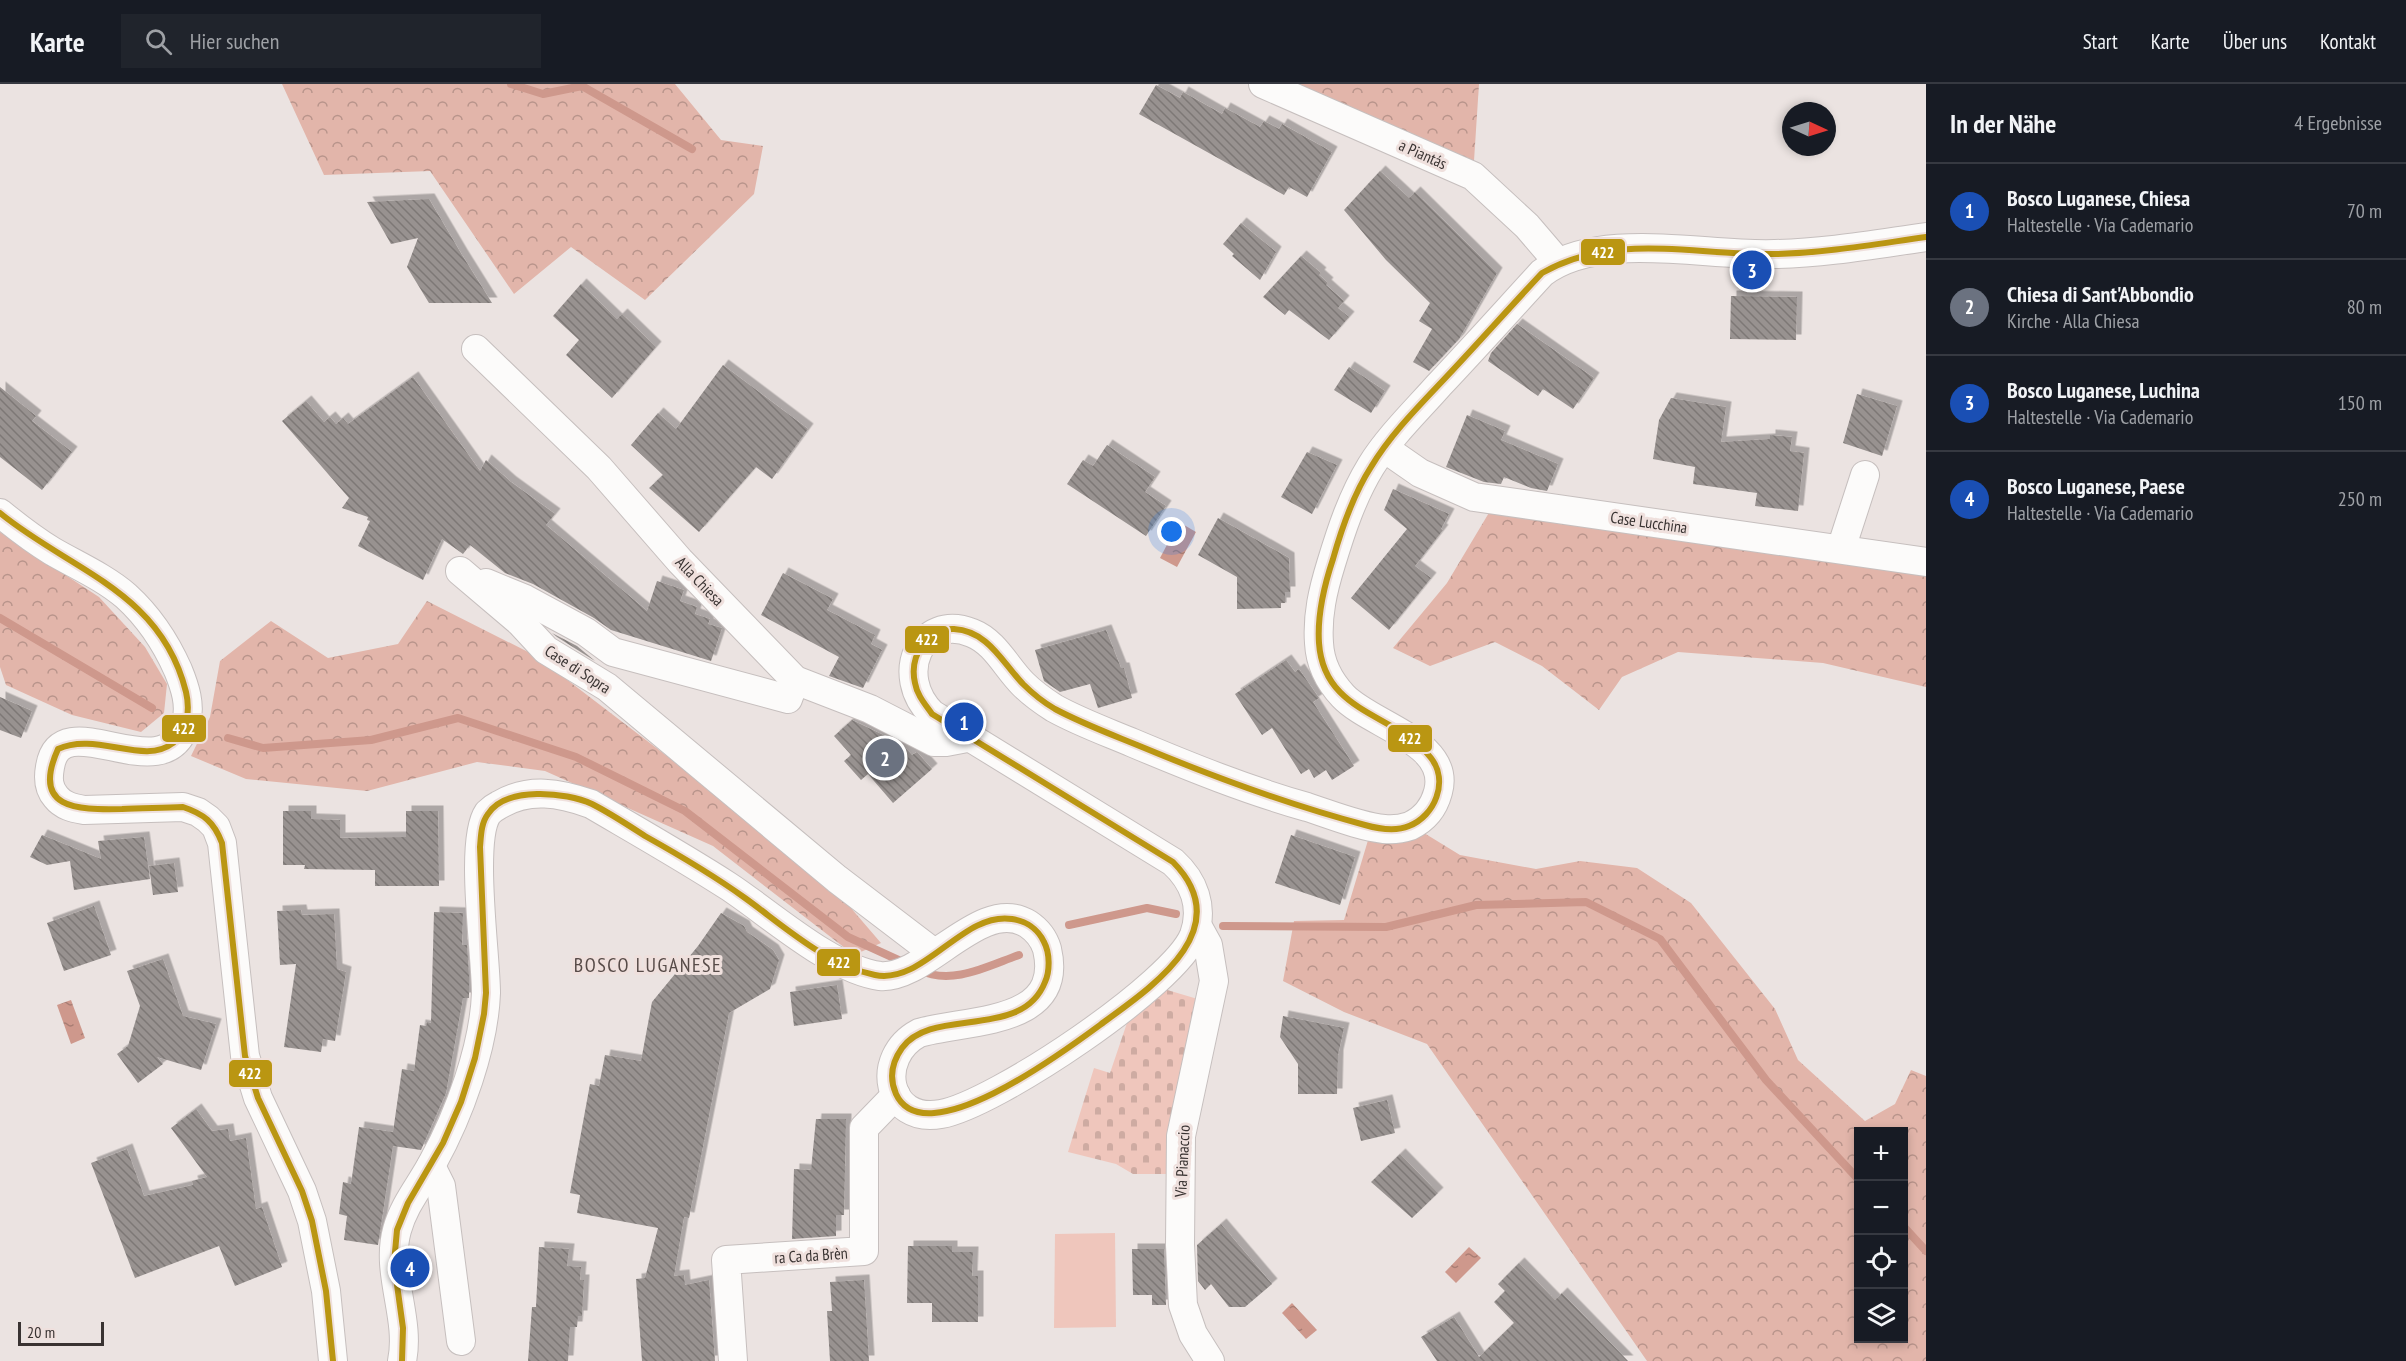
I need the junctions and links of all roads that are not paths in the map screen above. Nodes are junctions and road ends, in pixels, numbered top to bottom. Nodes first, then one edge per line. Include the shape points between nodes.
1 (1263, 84) edge
2 (1926, 237) edge
3 (1557, 261) junction
4 (476, 349) dead end
5 (1384, 448) junction
6 (1865, 475) dead end
7 (0, 513) edge
8 (1841, 549) junction
9 (1926, 562) edge
10 (795, 680) junction
11 (967, 738) junction
12 (1197, 925) junction
13 (923, 960) junction
14 (896, 1095) junction
15 (431, 1166) junction
16 (461, 1341) dead end
17 (333, 1361) edge
18 (402, 1361) edge
19 (733, 1361) edge
20 (1210, 1361) edge

1 - 3 street, a Piantás via 1473,176 1527,226
2 - 3 street via 1796,254 1611,249
3 - 5 street
4 - 10 street, Alla Chiesa via 599,468 680,561
5 - 8 street, Case Lucchina via 1420,473 1474,497
5 - 11 street via 1360,486 1340,537 1319,610 1319,647 1328,676 1344,697 1436,761 1440,784 1431,809 1422,819 1398,829 1372,827 1216,778 1054,708 1021,682 984,639 970,632 942,631 921,645 914,660 914,690 932,714
6 - 8 street
7 - 17 street via 131,601 156,631 184,685 188,698 186,722 175,742 142,752 90,741 67,743 51,762 51,790 71,808 183,807 198,812 216,827 225,858 245,1056 258,1098 312,1221 326,1291
8 - 9 street, Case Lucchina
10 - 11 street, Alla Chiesa via 870,709 934,742
10 - 13 street, Case di Sopra via 788,699 613,652 586,632 525,599 460,571 520,622 546,650 607,687 837,879
11 - 12 street via 1173,862 1194,888
12 - 14 street via 1188,947 1161,975 1090,1034 1022,1077 930,1116 910,1110
12 - 20 street, Via Pianaccio via 1208,945 1214,981 1181,1136 1180,1257 1186,1316
13 - 14 street via 981,926 1020,920 1040,934 1046,944 1048,975 1044,990 1028,1007 932,1029 907,1039 899,1048 891,1073
13 - 15 street via 886,976 850,967 722,882 591,804 567,795 545,793 505,802 489,812 481,828 478,865 486,995 478,1041 451,1130
14 - 19 street, ra Ca da Brèn via 864,1128 864,1251 726,1260
15 - 16 street via 441,1186
15 - 18 street via 413,1193 396,1232 394,1253 404,1339

